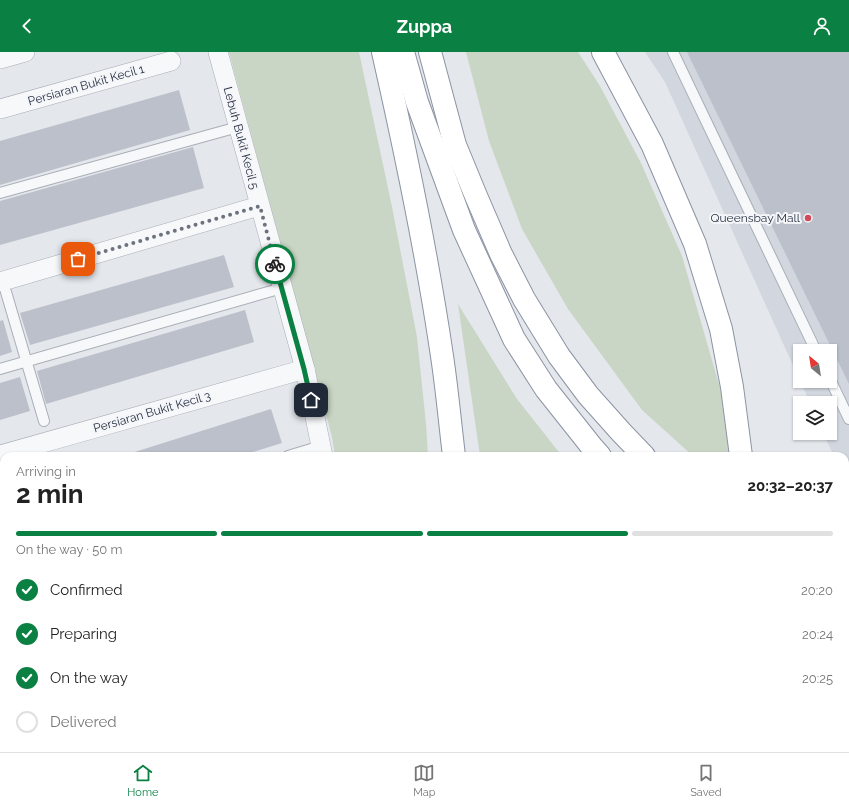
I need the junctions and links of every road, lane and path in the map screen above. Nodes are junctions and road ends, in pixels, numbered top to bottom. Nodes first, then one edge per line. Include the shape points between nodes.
1 (25, 52) edge
2 (218, 52) edge
3 (383, 52) edge
4 (403, 52) edge
5 (430, 52) edge
6 (603, 52) edge
7 (673, 52) edge
8 (0, 59) edge
9 (171, 61) dead end
10 (0, 109) edge
11 (238, 127) junction
12 (0, 193) edge
13 (260, 206) junction
14 (3, 287) edge
15 (282, 288) junction
16 (813, 344) edge
17 (27, 361) junction
18 (0, 369) edge
19 (304, 369) junction
20 (834, 388) edge
21 (849, 419) edge
22 (44, 421) dead end
23 (740, 448) edge
24 (322, 451) edge
25 (11, 452) edge
26 (454, 452) edge
27 (596, 452) edge
28 (640, 452) edge

1 - 8 street
2 - 11 street, Lebuh Bukit Kecil 5
3 - 26 highway via 425,251
4 - 27 highway via 417,102 464,230 514,339 546,389
5 - 28 highway via 455,145 501,254 524,299 559,356 588,395
6 - 23 highway via 652,144 695,244 721,330
7 - 16 lane
9 - 10 street, Persiaran Bukit Kecil 1
11 - 12 lane
11 - 13 street, Lebuh Bukit Kecil 5
13 - 14 street
13 - 15 street, Lebuh Bukit Kecil 5
14 - 17 lane
15 - 17 lane
15 - 19 street, Lebuh Bukit Kecil 5
17 - 18 lane
17 - 22 lane
19 - 24 street, Lebuh Bukit Kecil 5
19 - 25 street, Persiaran Bukit Kecil 3
20 - 21 lane

